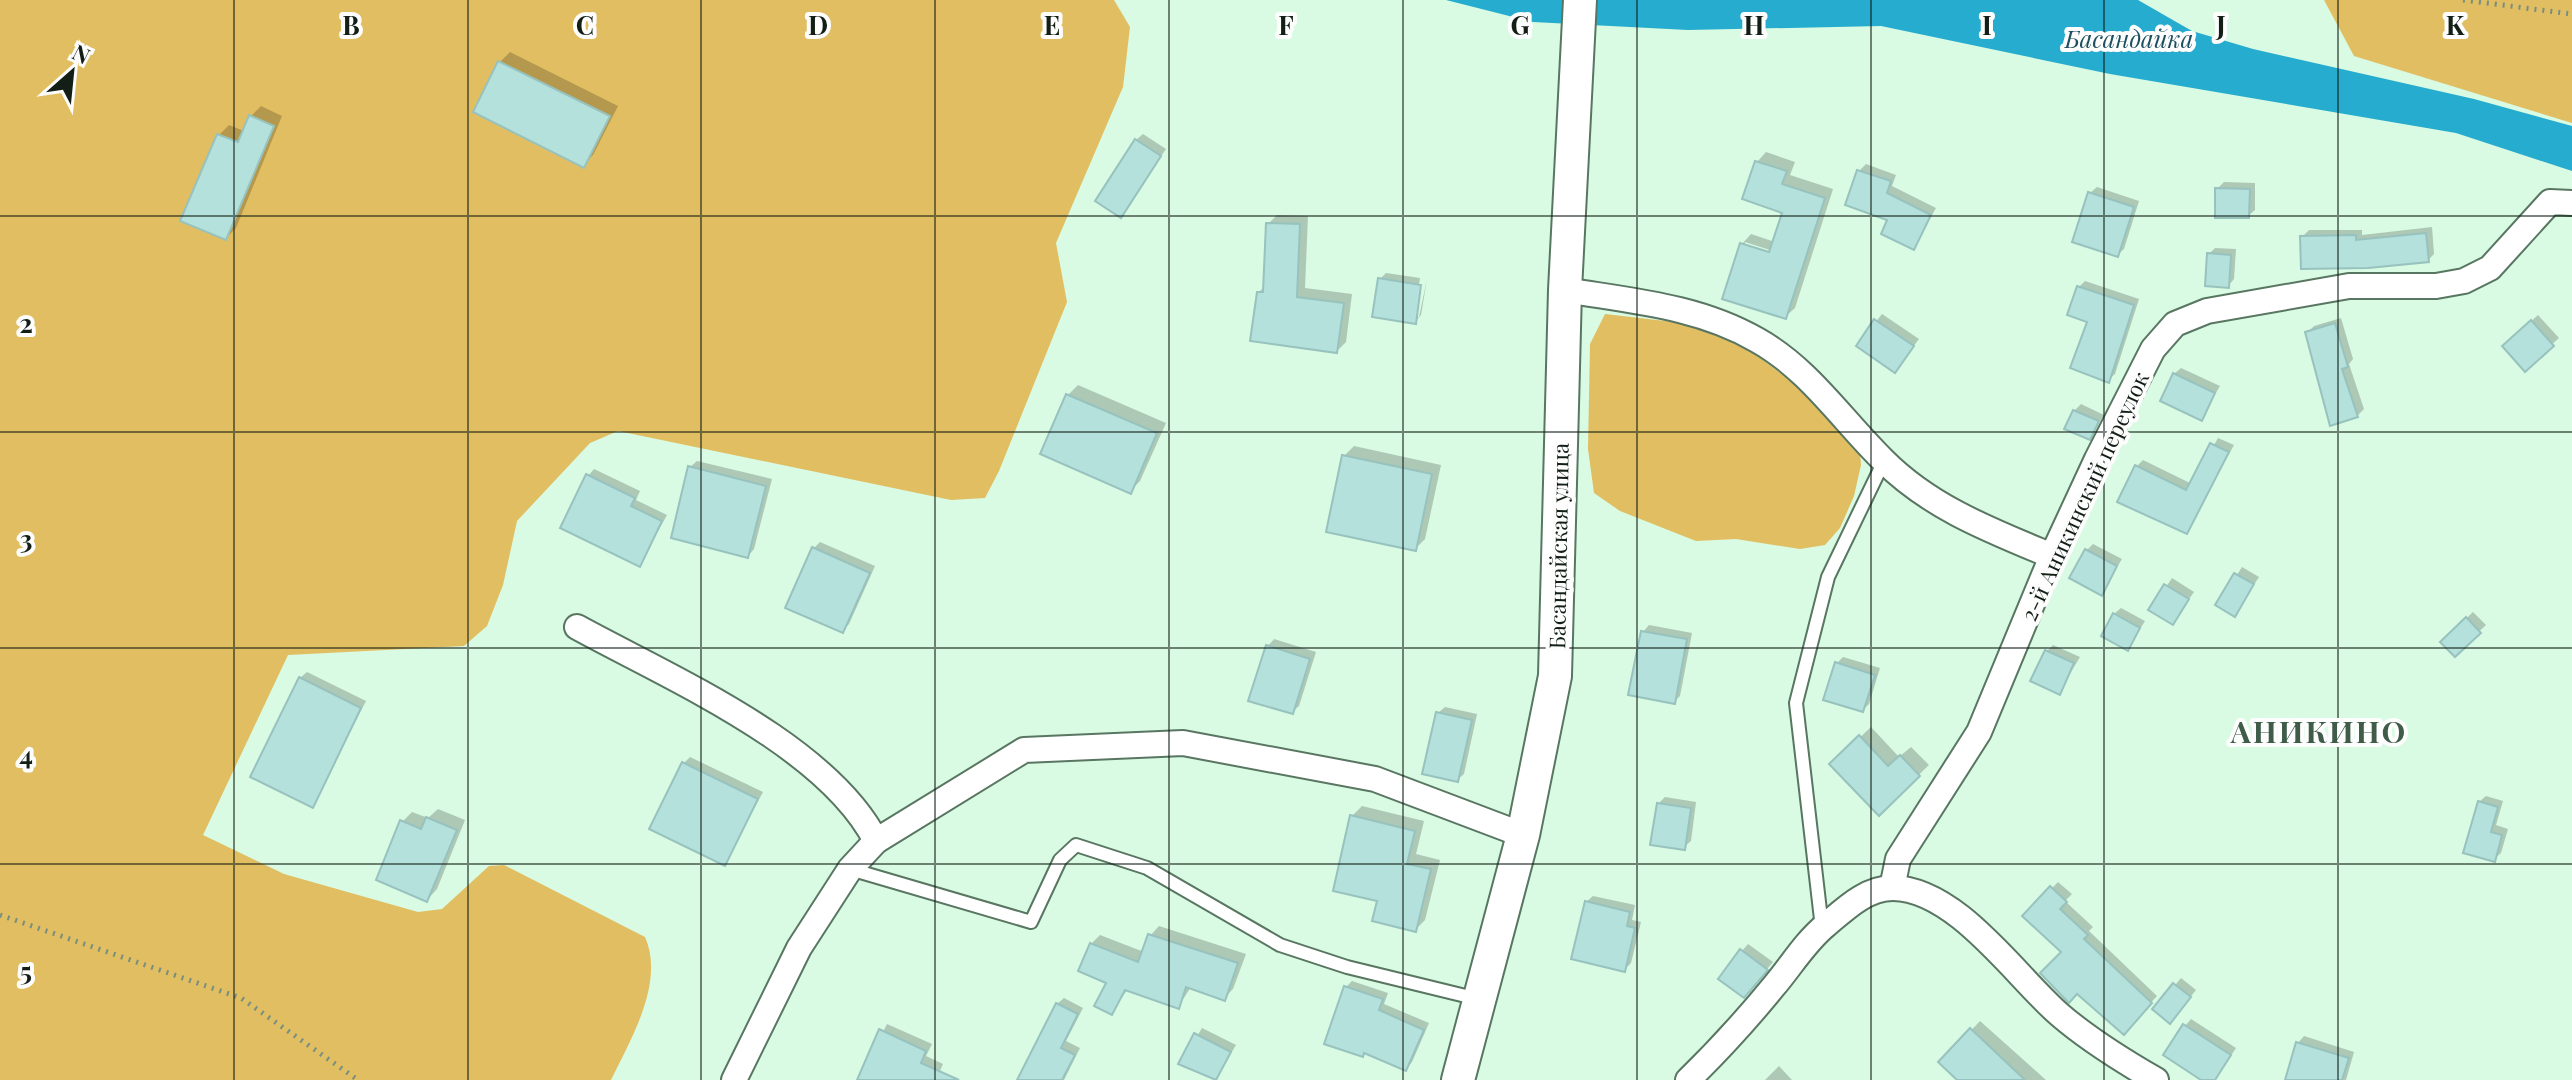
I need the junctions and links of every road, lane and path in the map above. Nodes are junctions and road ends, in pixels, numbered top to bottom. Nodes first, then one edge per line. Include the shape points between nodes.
1 (1580, 0) edge
2 (2463, 0) edge
3 (2572, 14) edge
4 (2572, 203) edge
5 (1565, 290) junction
6 (1884, 461) junction
7 (2052, 556) junction
8 (577, 627) dead end
9 (1523, 835) junction
10 (876, 841) junction
11 (850, 869) junction
12 (1892, 888) junction
13 (0, 915) edge
14 (1822, 928) junction
15 (1482, 999) junction
16 (358, 1080) edge
17 (734, 1080) edge
18 (1458, 1080) edge
19 (1688, 1080) edge
20 (2156, 1080) edge

1 - 5 street, Басандайская улица
2 - 3 path
4 - 7 street, 2-й Аникинский переулок via 2550,202 2490,268 2464,281 2349,286 2207,311 2175,324 2153,349
5 - 6 street via 1693,311 1758,340 1809,378
5 - 9 street, Басандайская улица via 1555,676
6 - 7 street via 1921,494
6 - 14 lane via 1828,577 1796,703
7 - 12 street, 2-й Аникинский переулок via 1979,732 1898,859
8 - 10 street via 735,713 795,753 853,801
9 - 10 street via 1375,779 1183,743 1024,750
9 - 15 street, Басандайская улица
10 - 11 street
11 - 15 lane via 1031,922 1060,860 1076,845 1147,868 1280,945
11 - 17 street via 799,948
12 - 14 street via 1865,894
12 - 20 street via 1938,902 2060,1015
13 - 16 path via 241,998
14 - 19 street via 1733,1036
15 - 18 street, Басандайская улица

